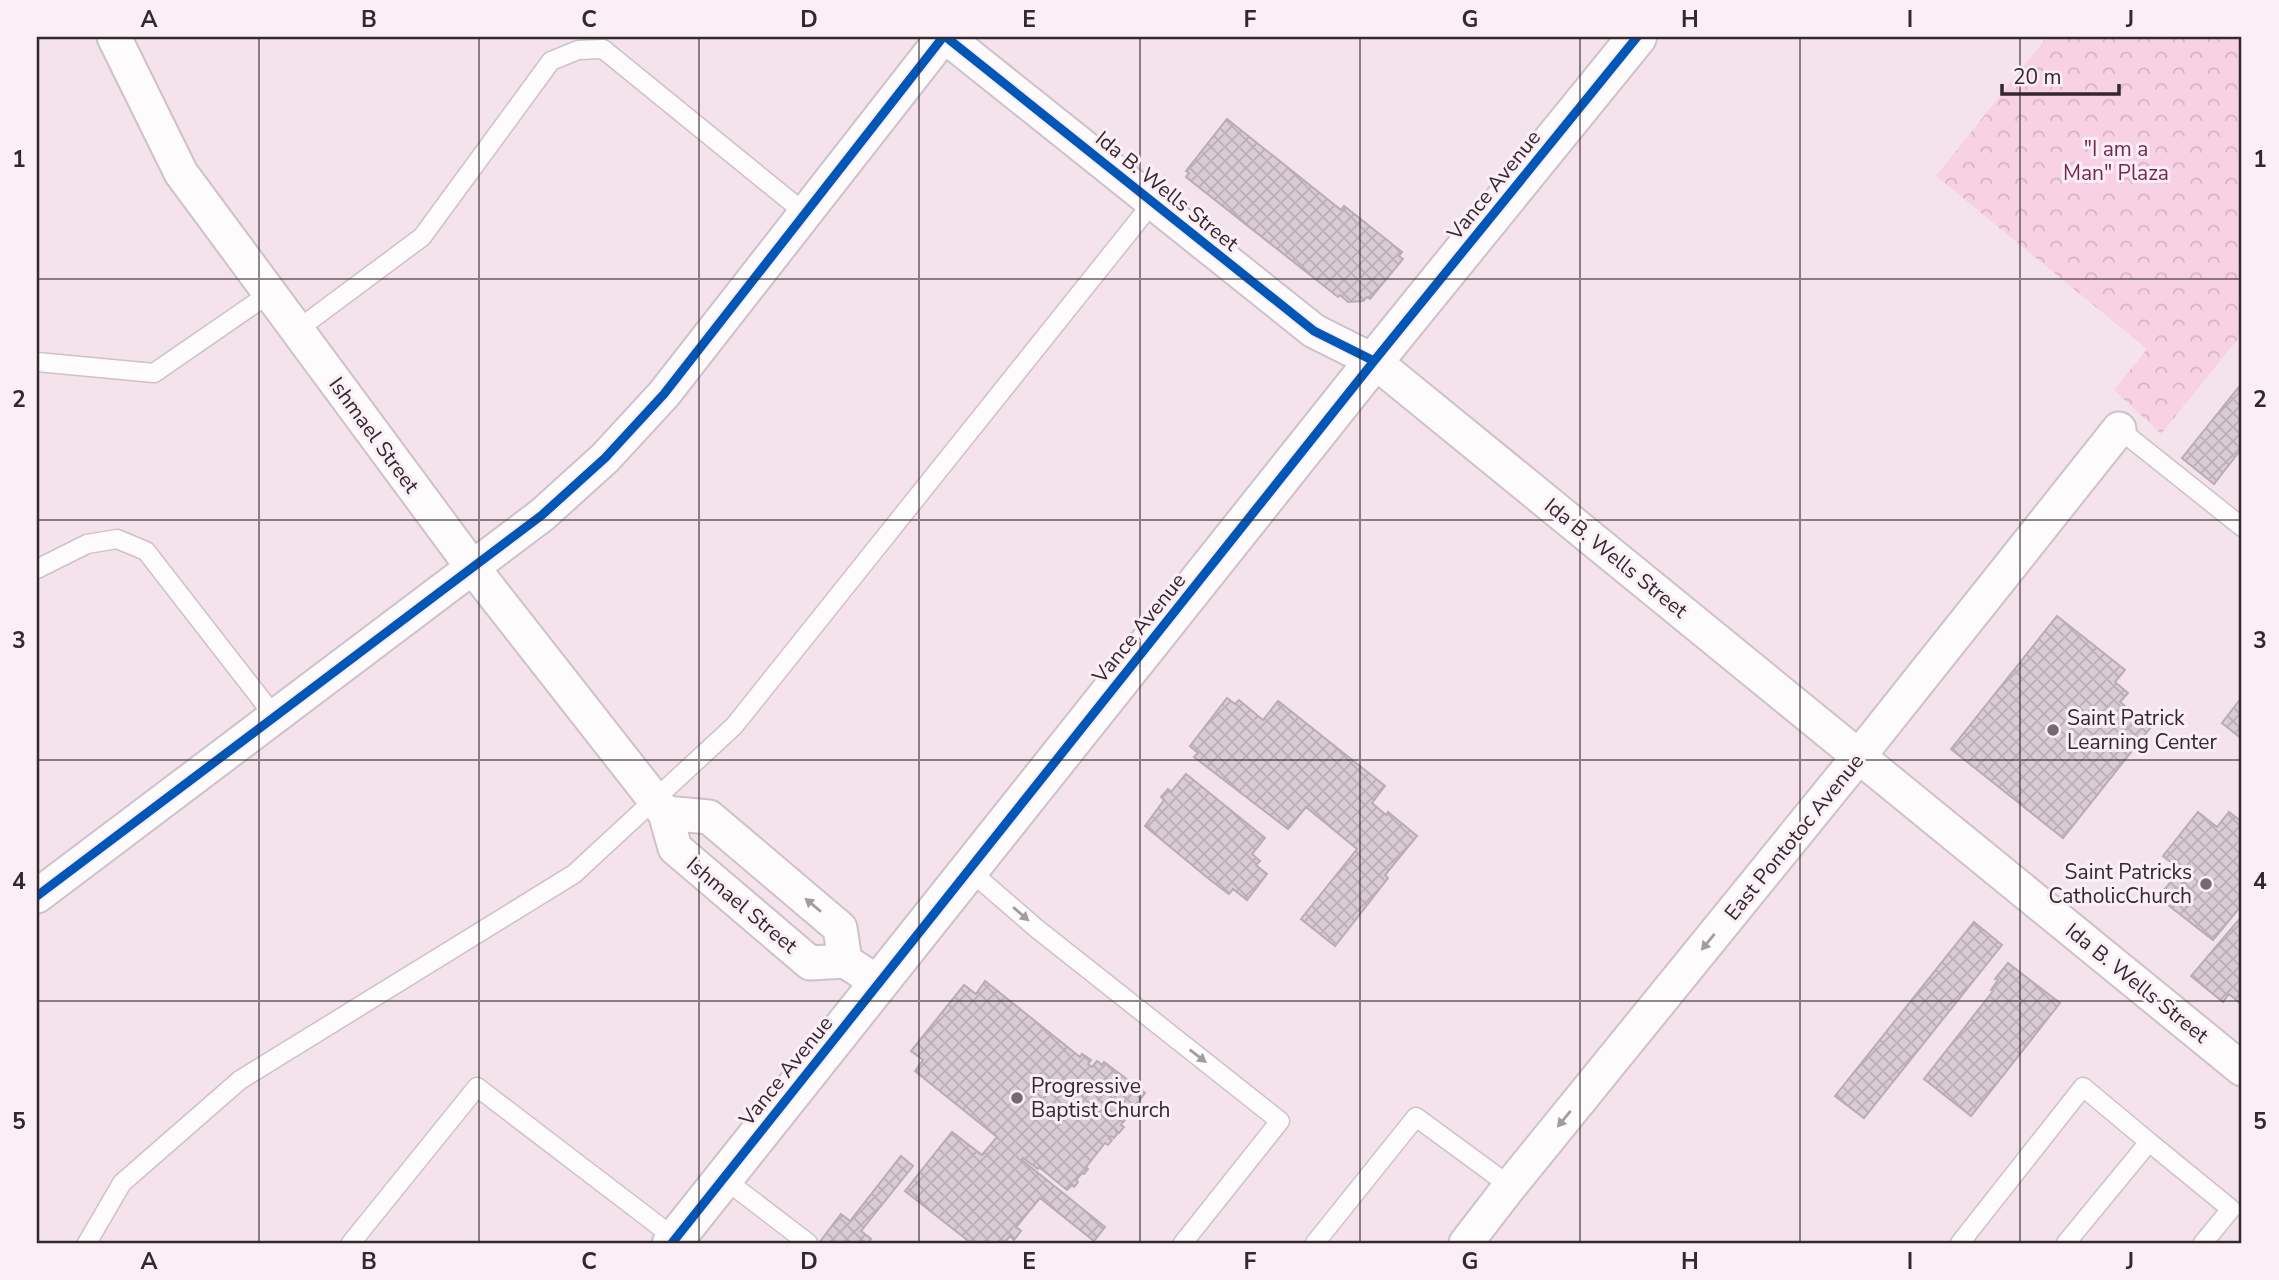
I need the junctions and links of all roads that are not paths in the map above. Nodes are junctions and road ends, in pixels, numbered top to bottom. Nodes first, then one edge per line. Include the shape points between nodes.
1 (114, 37) edge
2 (945, 37) edge
3 (1637, 37) edge
4 (1153, 202) junction
5 (806, 214) junction
6 (270, 293) junction
7 (297, 330) junction
8 (1374, 361) junction
9 (37, 362) edge
10 (2119, 429) joint
11 (2242, 527) edge
12 (473, 568) junction
13 (37, 569) edge
14 (275, 717) junction
15 (1859, 757) junction
16 (660, 806) junction
17 (969, 870) junction
18 (37, 896) edge
19 (845, 961) junction
20 (879, 983) junction
21 (2242, 1069) edge
22 (2150, 1142) junction
23 (723, 1178) junction
24 (1510, 1186) junction
25 (674, 1241) edge
26 (87, 1243) edge
27 (351, 1243) edge
28 (808, 1243) edge
29 (1183, 1243) edge
30 (1315, 1243) edge
31 (1466, 1243) edge
32 (1959, 1243) edge
33 (2066, 1243) edge
34 (2203, 1243) edge

1 - 6 street, Ishmael Street via 181,173
2 - 4 street, Ida B. Wells Street
2 - 5 street
3 - 8 street, Vance Avenue
4 - 8 street, Ida B. Wells Street via 1314,331
4 - 16 lane via 734,726
5 - 7 lane via 603,49 578,50 551,61 422,237
5 - 12 street via 664,394 605,458
6 - 7 street, Ishmael Street
6 - 9 lane via 154,373
7 - 12 street, Ishmael Street
8 - 15 street, Ida B. Wells Street
8 - 17 street, Vance Avenue
10 - 11 lane
10 - 15 street, East Pontotoc Avenue
12 - 14 street
12 - 16 street, Ishmael Street
13 - 14 lane via 87,544 117,539 146,551
14 - 18 street
15 - 21 street, Ida B. Wells Street
15 -> 24 street, East Pontotoc Avenue
19 -> 16 street via 841,928 709,817
16 - 19 street, Ishmael Street via 675,848 810,963
16 - 26 lane via 574,874 240,1080 122,1183
17 - 20 street, Vance Avenue
17 -> 29 lane via 1280,1121
19 - 20 street
20 - 23 street, Vance Avenue
22 - 32 lane via 2083,1087
22 - 33 lane
22 - 34 lane via 2231,1209
23 - 25 street, Vance Avenue
23 - 28 lane
24 - 30 lane via 1416,1117
24 - 31 street, East Pontotoc Avenue
25 - 27 lane via 477,1087

